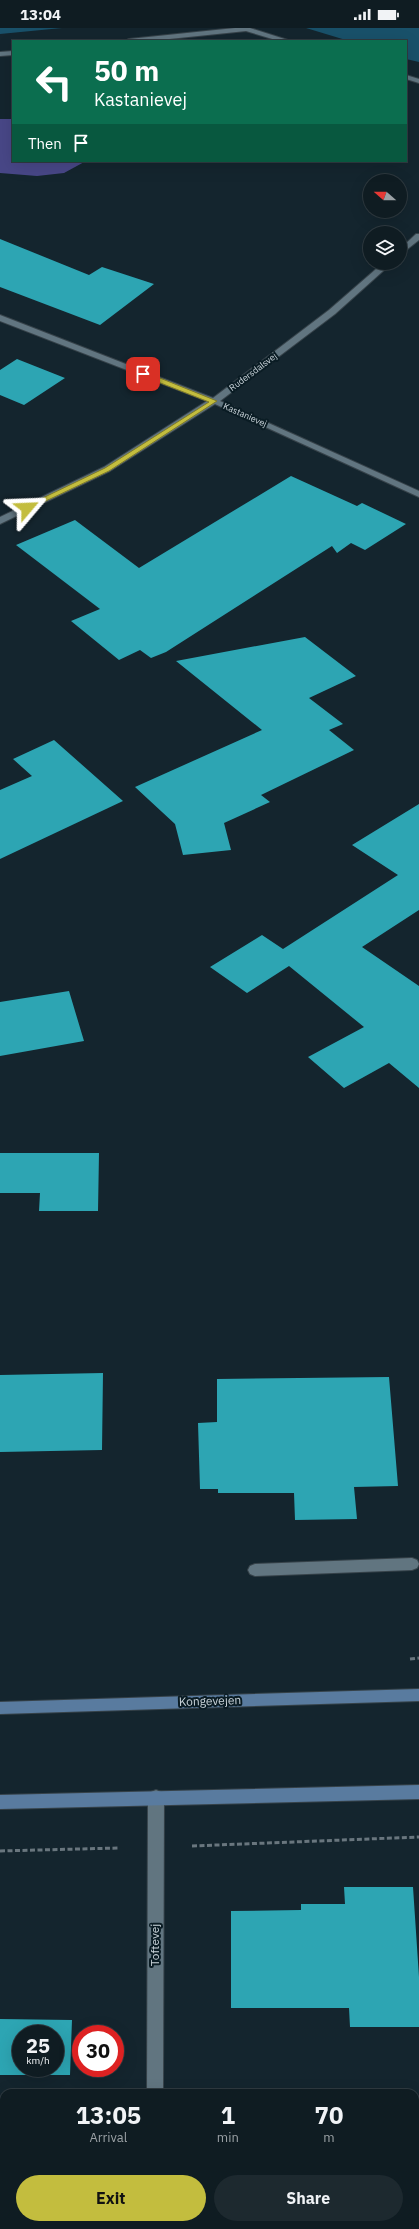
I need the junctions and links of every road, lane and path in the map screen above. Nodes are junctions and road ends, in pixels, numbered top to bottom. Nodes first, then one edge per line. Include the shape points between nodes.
1 (139, 40) edge
2 (284, 40) edge
3 (12, 53) edge
4 (0, 54) edge
5 (407, 77) edge
6 (419, 81) edge
7 (419, 236) edge
8 (407, 247) edge
9 (380, 270) edge
10 (0, 318) edge
11 (214, 401) junction
12 (419, 494) edge
13 (0, 521) edge
14 (412, 1564) dead end
15 (255, 1570) dead end
16 (419, 1695) edge
17 (0, 1708) edge
18 (419, 1792) edge
19 (156, 1797) junction
20 (0, 1802) edge
21 (419, 1837) edge
22 (224, 1846) dead end
23 (80, 1849) dead end
24 (0, 1851) edge
25 (155, 2089) edge

1 - 2 street via 246,29
3 - 4 street
5 - 6 street
7 - 8 street
9 - 11 street, Rudersdalsvej via 332,312
10 - 11 street, Kastanievej
11 - 12 street, Kastanievej
11 - 13 street, Rudersdalsvej via 107,469
14 - 15 street
16 - 17 main road, Kongevejen
18 - 19 main road
19 - 20 main road
19 - 25 street, Toftevej
21 - 22 path
23 - 24 path

